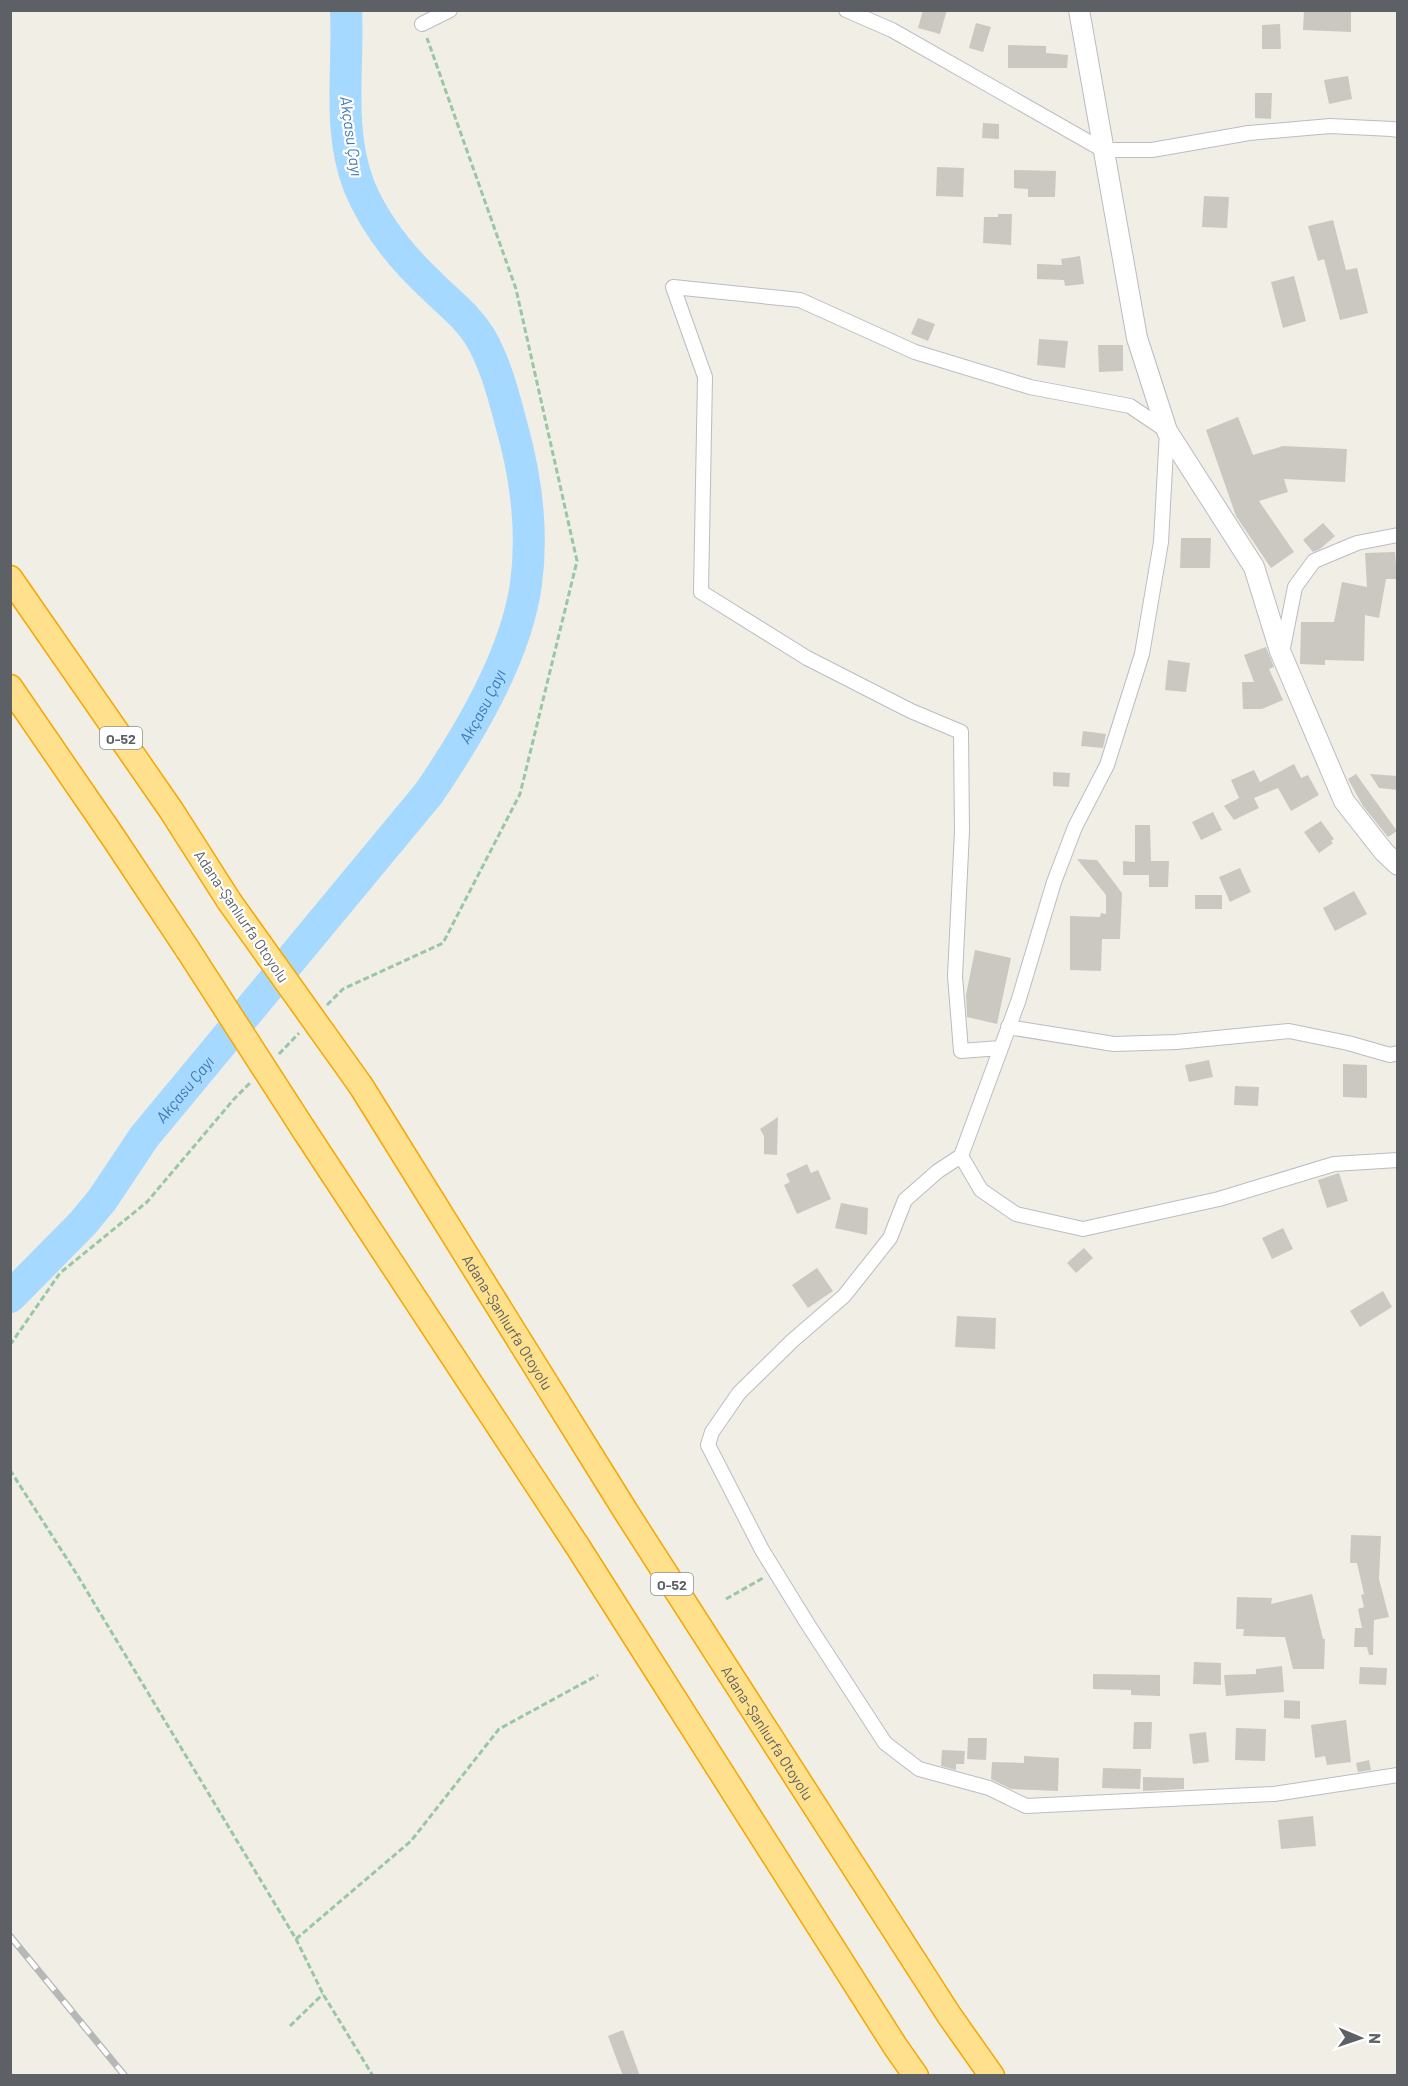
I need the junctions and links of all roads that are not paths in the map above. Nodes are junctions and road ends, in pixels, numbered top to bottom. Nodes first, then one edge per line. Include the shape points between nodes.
1 (450, 10) edge
2 (846, 10) edge
3 (1080, 10) edge
4 (422, 24) road end
5 (1398, 130) edge
6 (1103, 150) junction
7 (1167, 431) junction
8 (1398, 535) edge
9 (10, 578) edge
10 (1281, 655) junction
11 (10, 687) edge
12 (1398, 865) edge
13 (1008, 1027) junction
14 (1000, 1048) junction
15 (1398, 1053) edge
16 (961, 1156) junction
17 (1398, 1160) edge
18 (1398, 1775) edge
19 (916, 2076) edge
20 (992, 2076) edge

1 - 4 street
2 - 6 street via 892,30
3 - 6 street
5 - 6 street via 1330,126 1249,133 1152,150
6 - 7 street via 1137,338
7 - 10 street via 1254,567
7 - 13 street via 1161,542 1142,654 1107,765 1075,827 1054,882
7 - 14 street via 1130,406 1030,387 915,352 800,300 673,287 705,376 700,592 807,658 961,732 962,831 956,976 961,1051
8 - 10 street via 1357,543 1314,561 1295,587
9 - 20 highway, Adana-Şanlıurfa Otoyolu / O-52, bridge via 171,810 229,901 361,1086 628,1515
10 - 12 street via 1344,801
11 - 19 highway, bridge via 188,950 579,1547
13 - 14 street
13 - 15 street via 1114,1044 1289,1031 1390,1055
14 - 16 street
16 - 17 street via 981,1190 1016,1214 1083,1229 1220,1199 1334,1164
16 - 18 street via 905,1200 890,1238 844,1296 739,1393 712,1432 708,1445 762,1550 885,1743 919,1769 989,1788 1026,1806 1274,1794

